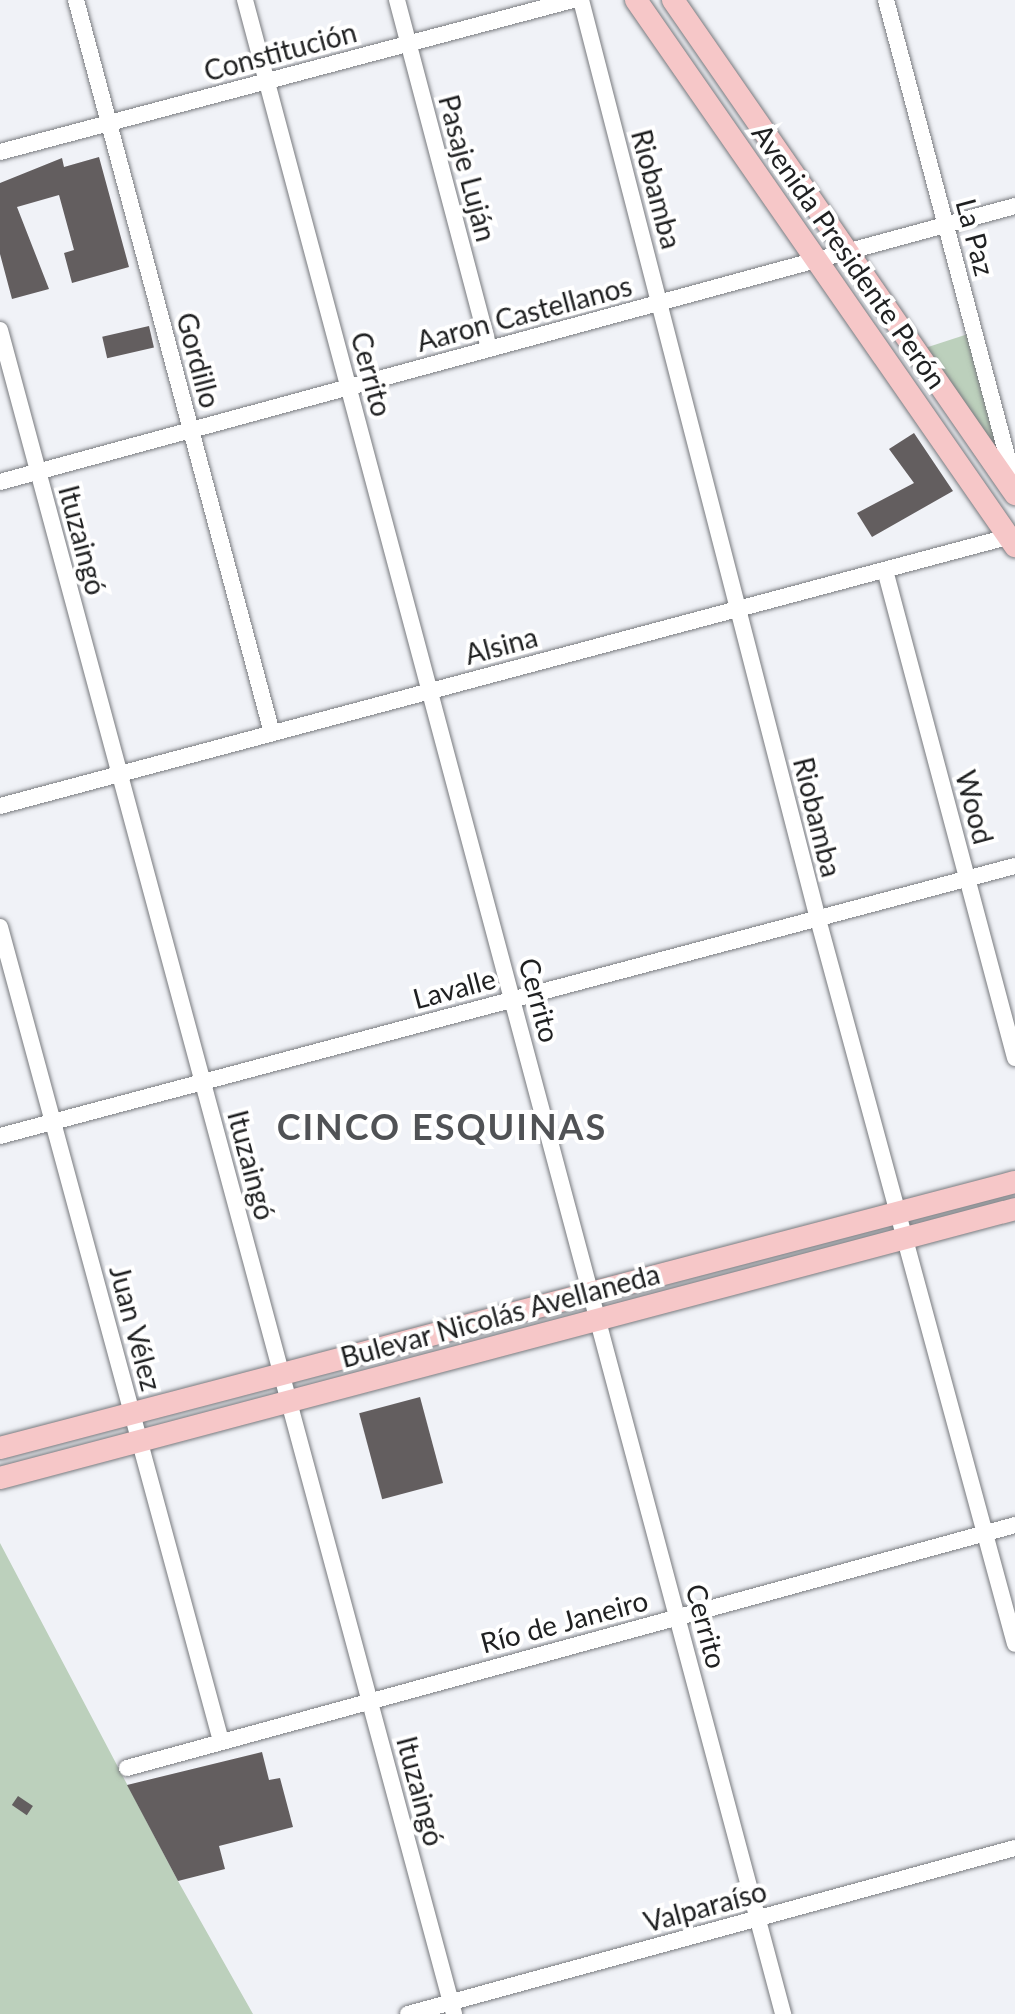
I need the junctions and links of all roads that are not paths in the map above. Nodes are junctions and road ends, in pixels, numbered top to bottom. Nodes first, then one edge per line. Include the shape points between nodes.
1 (76, 0) edge
2 (245, 0) edge
3 (397, 0) edge
4 (573, 0) edge
5 (581, 0) edge
6 (636, 0) edge
7 (673, 0) edge
8 (886, 0) edge
9 (408, 44) junction
10 (266, 81) junction
11 (109, 123) junction
12 (0, 152) edge
13 (1015, 206) edge
14 (945, 225) junction
15 (848, 252) junction
16 (816, 260) junction
17 (659, 303) junction
18 (0, 330) edge
19 (489, 349) junction
20 (348, 388) junction
21 (191, 430) junction
22 (38, 472) junction
23 (0, 482) edge
24 (1015, 491) edge
25 (1013, 539) edge
26 (885, 570) junction
27 (738, 609) junction
28 (431, 691) junction
29 (272, 733) junction
30 (120, 774) junction
31 (0, 806) edge
32 (1015, 866) edge
33 (967, 879) junction
34 (818, 919) junction
35 (0, 927) edge
36 (513, 1000) junction
37 (1015, 1058) edge
38 (203, 1082) junction
39 (53, 1122) junction
40 (0, 1136) edge
41 (1015, 1182) edge
42 (1015, 1209) edge
43 (899, 1213) junction
44 (905, 1238) junction
45 (592, 1296) junction
46 (598, 1320) junction
47 (282, 1376) junction
48 (289, 1402) junction
49 (132, 1414) junction
50 (140, 1441) junction
51 (0, 1448) edge
52 (0, 1478) edge
53 (1015, 1525) edge
54 (986, 1532) junction
55 (677, 1617) junction
56 (1015, 1644) edge
57 (369, 1701) junction
58 (221, 1741) junction
59 (127, 1768) dead end
60 (1015, 1848) edge
61 (757, 1918) junction
62 (452, 2008) edge
63 (408, 2014) edge
64 (783, 2014) edge

1 - 11 street, Gordillo
2 - 10 street, Cerrito
3 - 9 street, Pasaje Luján
4 - 9 street, Constitución
5 - 17 street, Riobamba
6 - 16 main road, Avenida Presidente Perón
7 - 15 main road, Avenida Presidente Perón
8 - 14 street, La Paz
9 - 10 street, Constitución
9 - 19 street, Pasaje Luján
10 - 11 street, Constitución
10 - 20 street, Cerrito
11 - 12 street, Constitución
11 - 21 street, Gordillo
13 - 14 street, Aaron Castellanos
14 - 15 street, Aaron Castellanos
14 - 24 street, La Paz
15 - 16 street, Aaron Castellanos
15 - 24 main road, Avenida Presidente Perón
16 - 17 street, Aaron Castellanos
16 - 25 main road, Avenida Presidente Perón
17 - 19 street, Aaron Castellanos
17 - 27 street, Riobamba
18 - 22 street, Ituzaingó
19 - 20 street, Aaron Castellanos
20 - 21 street, Aaron Castellanos
20 - 28 street, Cerrito
21 - 22 street, Aaron Castellanos
21 - 29 street, Gordillo
22 - 23 street, Aaron Castellanos
22 - 30 street, Ituzaingó
25 - 26 street, Alsina
26 - 27 street, Alsina
26 - 33 street, Wood
27 - 28 street, Alsina
27 - 34 street, Riobamba
28 - 29 street, Alsina
28 - 36 street, Cerrito
29 - 30 street, Alsina
30 - 31 street, Alsina
30 - 38 street, Ituzaingó
32 - 33 street, Lavalle
33 - 34 street, Lavalle
33 - 37 street, Wood
34 - 36 street, Lavalle
34 - 43 street, Riobamba
35 - 39 street, Juan Vélez
36 - 38 street, Lavalle
36 - 45 street, Cerrito
38 - 39 street, Lavalle
38 - 47 street, Ituzaingó
39 - 40 street, Lavalle
39 - 49 street, Juan Vélez
41 - 43 main road, Bulevar Nicolás Avellaneda
42 - 44 main road, Bulevar Nicolás Avellaneda
43 - 44 street, Riobamba
43 - 45 main road, Bulevar Nicolás Avellaneda
44 - 46 main road, Bulevar Nicolás Avellaneda
44 - 54 street, Riobamba
45 - 46 street, Cerrito
45 - 47 main road, Bulevar Nicolás Avellaneda
46 - 48 main road, Bulevar Nicolás Avellaneda
46 - 55 street, Cerrito
47 - 48 street, Ituzaingó
47 - 49 main road, Bulevar Nicolás Avellaneda
48 - 50 main road, Bulevar Nicolás Avellaneda
48 - 57 street, Ituzaingó
49 - 50 street, Juan Vélez
49 - 51 main road, Bulevar Nicolás Avellaneda
50 - 52 main road, Bulevar Nicolás Avellaneda
50 - 58 street, Juan Vélez
53 - 54 street, Río de Janeiro
54 - 55 street, Río de Janeiro
54 - 56 street, Riobamba
55 - 57 street, Río de Janeiro
55 - 61 street, Cerrito
57 - 58 street, Río de Janeiro
57 - 62 street, Ituzaingó
58 - 59 street, Río de Janeiro
60 - 61 street, Valparaíso
61 - 62 street, Valparaíso
61 - 64 street, Cerrito
62 - 63 street, Valparaíso

